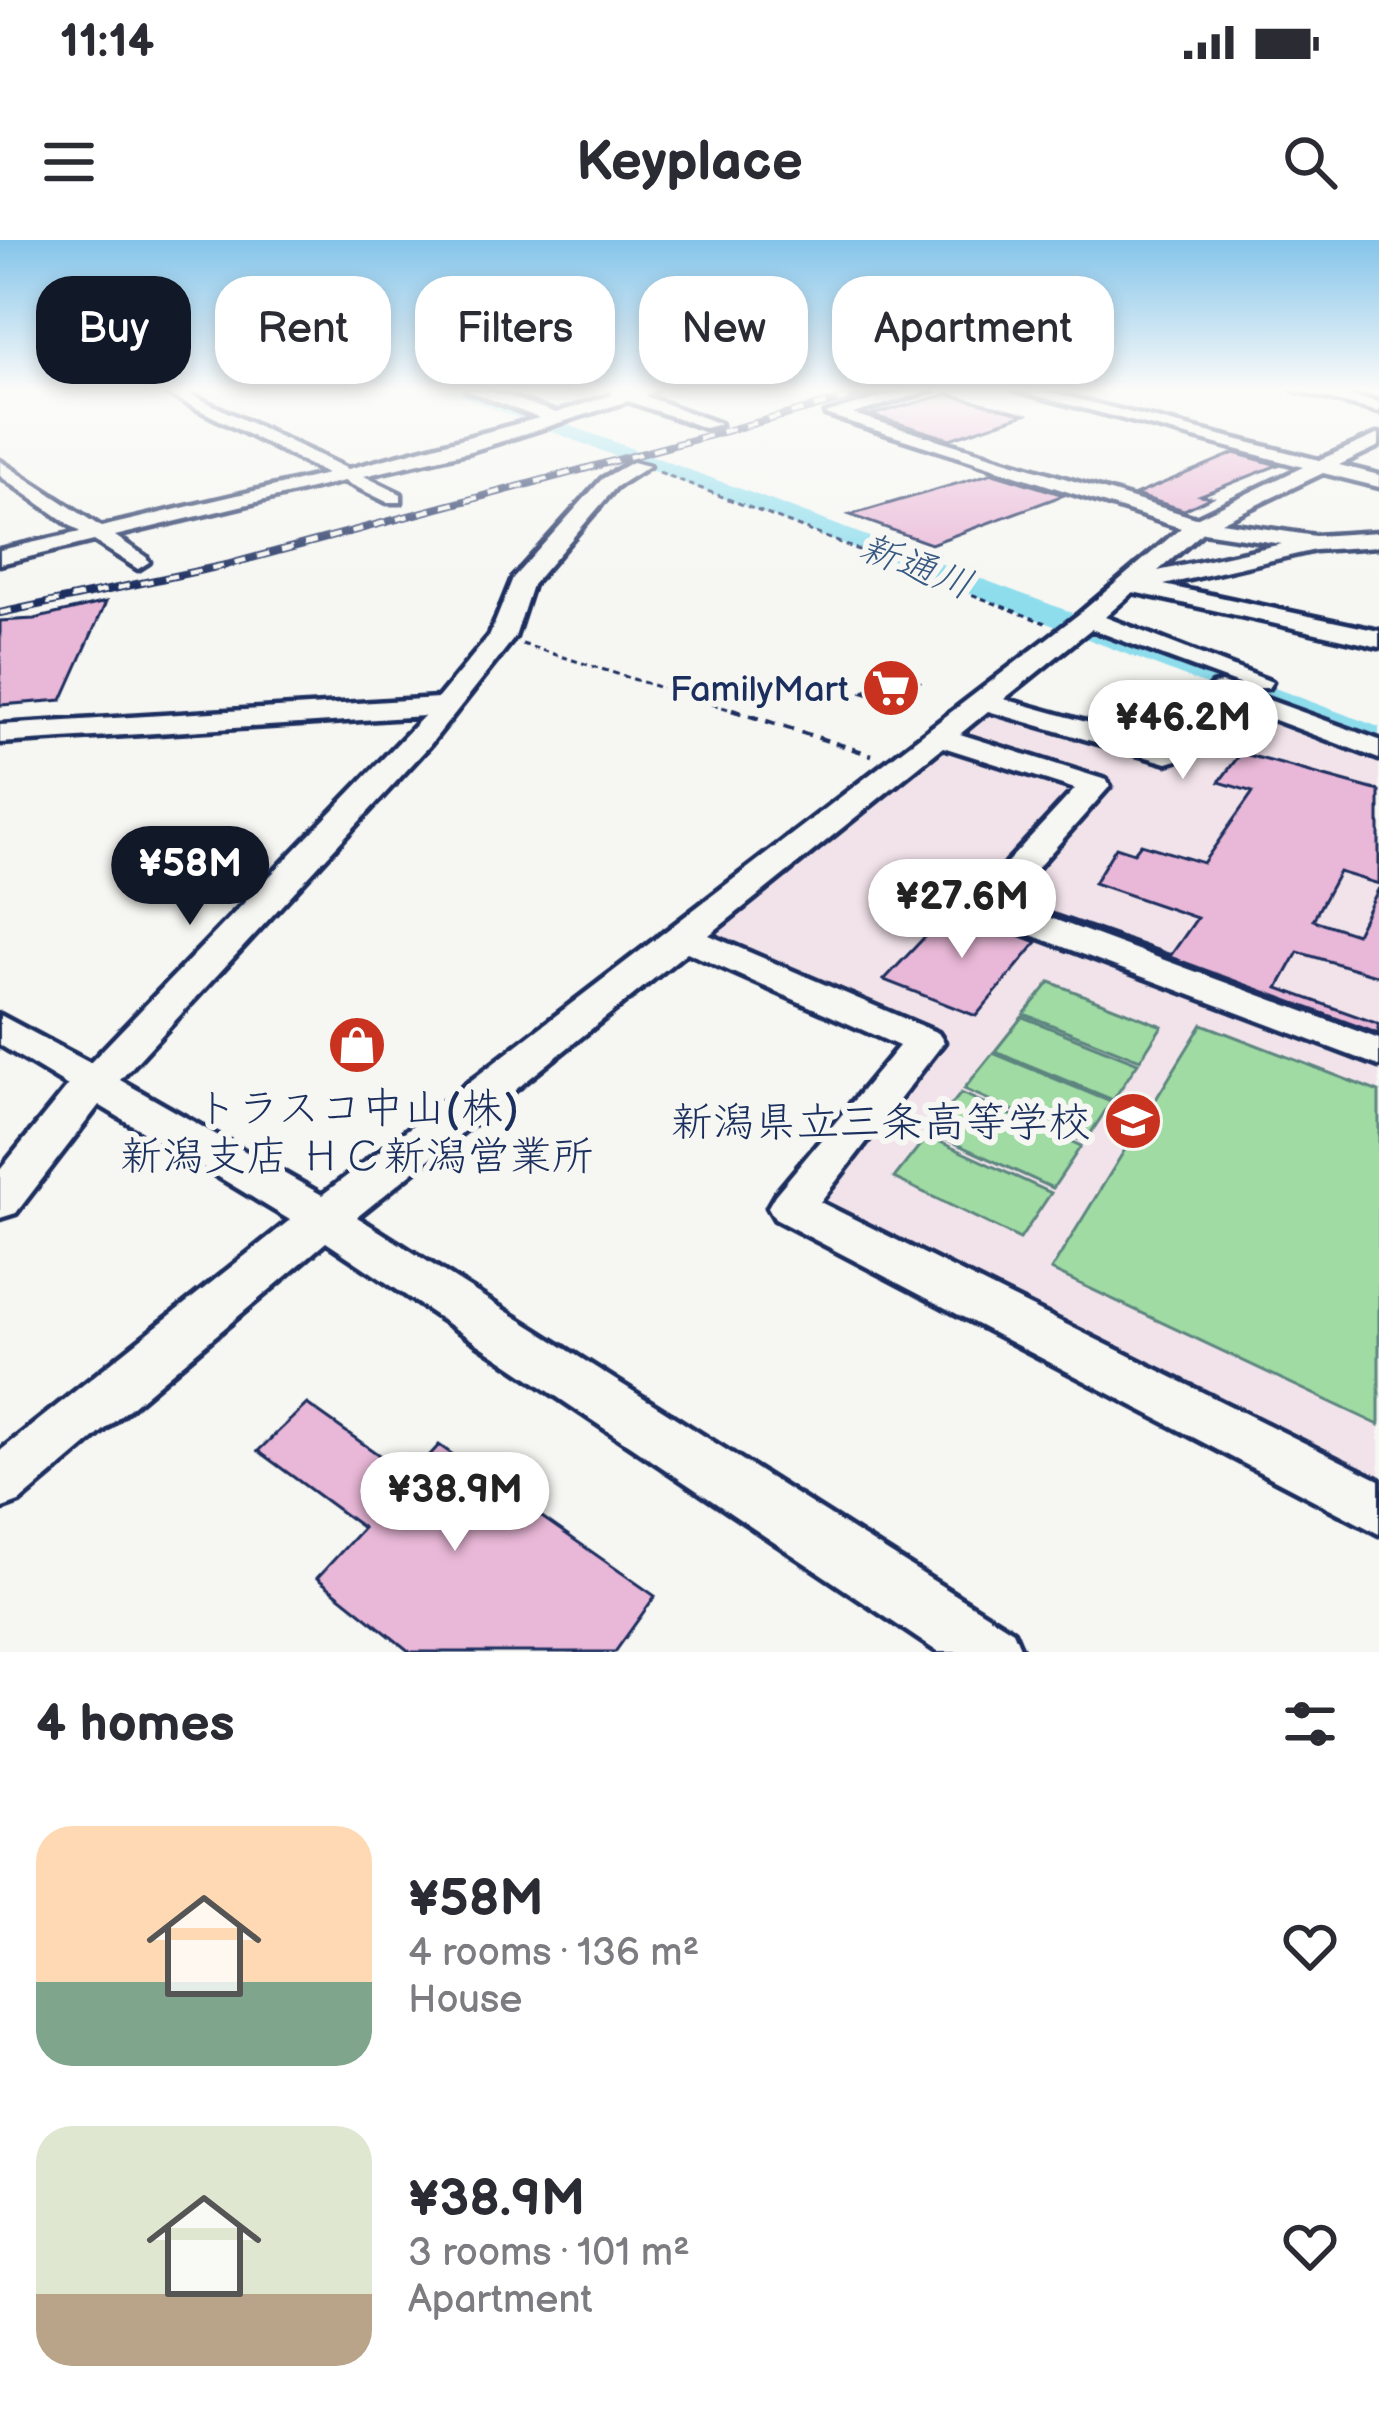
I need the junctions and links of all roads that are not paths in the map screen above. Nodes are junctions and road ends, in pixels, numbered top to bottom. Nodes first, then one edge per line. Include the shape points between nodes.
1 (308, 456) edge
2 (420, 456) edge
3 (612, 456) edge
4 (973, 456) edge
5 (1280, 456) edge
6 (1337, 456) edge
7 (1315, 465) junction
8 (0, 466) edge
9 (349, 475) junction
10 (1379, 481) edge
11 (394, 498) dead end
12 (1199, 524) junction
13 (98, 534) junction
14 (1379, 539) edge
15 (1315, 543) junction
16 (0, 557) edge
17 (138, 562) dead end
18 (1132, 580) junction
19 (1077, 626) junction
20 (1379, 639) edge
21 (982, 700) junction
22 (445, 706) junction
23 (1209, 706) junction
24 (1379, 727) edge
25 (0, 734) edge
26 (937, 736) junction
27 (1379, 750) edge
28 (1379, 772) edge
29 (681, 936) junction
30 (0, 1028) edge
31 (1379, 1053) edge
32 (92, 1084) junction
33 (0, 1201) edge
34 (324, 1218) junction
35 (0, 1484) edge
36 (1379, 1508) edge
37 (992, 1652) edge

1 - 9 street
2 - 9 street
3 - 22 street via 639,466 609,483 521,583 502,637
4 - 12 street
5 - 7 street
6 - 7 street
7 - 10 street
7 - 12 street
8 - 13 street
9 - 11 street
9 - 13 street
12 - 15 street
12 - 18 street
13 - 16 street
13 - 17 street
14 - 15 street
15 - 18 street
18 - 19 street
18 - 20 street
19 - 21 street
19 - 24 street
21 - 23 street via 1167,754
21 - 26 street
22 - 25 street
22 - 32 street
23 - 27 street via 1222,691
23 - 28 street
26 - 29 street
26 - 31 street via 1095,786 985,906
29 - 34 street
29 - 36 street via 924,1042 791,1208
30 - 32 street
32 - 33 street
32 - 34 street
34 - 35 street
34 - 37 street

